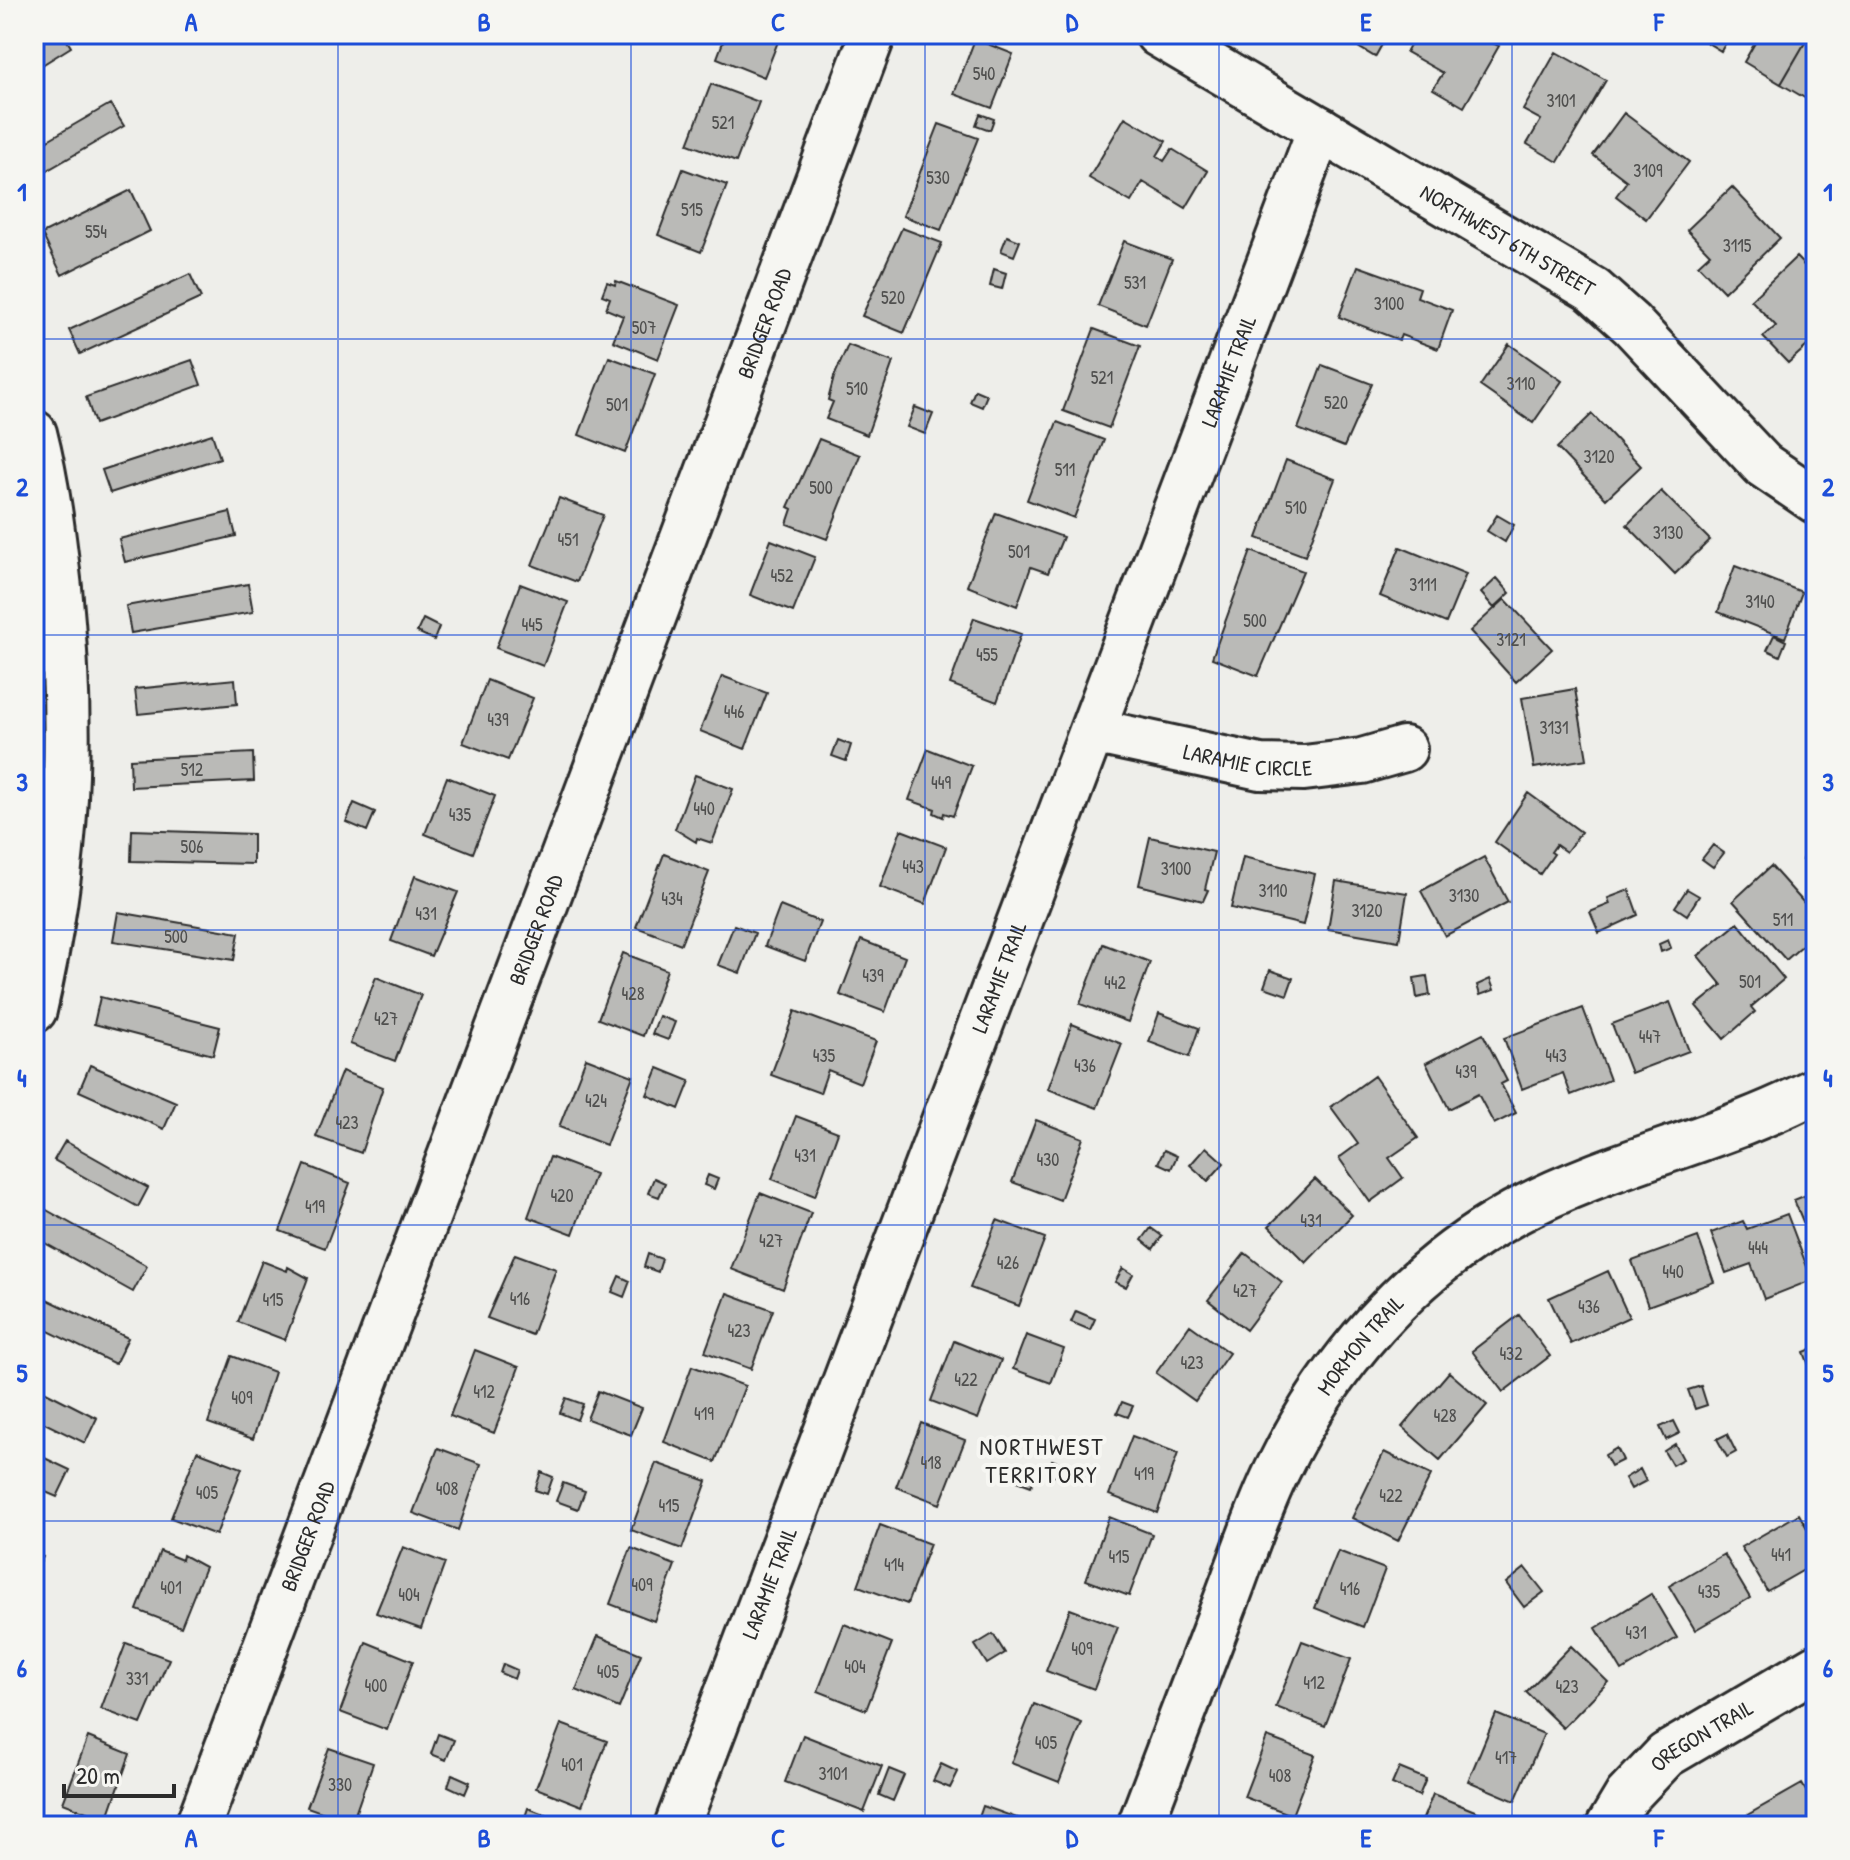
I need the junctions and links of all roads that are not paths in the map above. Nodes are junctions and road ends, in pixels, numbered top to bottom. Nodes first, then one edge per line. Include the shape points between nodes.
1 (873, 34) edge
2 (1158, 34) edge
3 (1320, 129) junction
4 (34, 433) edge
5 (1816, 501) edge
6 (47, 594) edge
7 (1093, 731) junction
8 (1404, 749) dead end
9 (34, 1010) edge
10 (1816, 1090) edge
11 (1816, 1667) edge
12 (198, 1826) edge
13 (677, 1826) edge
14 (1140, 1826) edge
15 (1609, 1826) edge

1 - 12 street, BRIDGER ROAD
2 - 3 street, NORTHWEST 6TH STREET
3 - 5 street, NORTHWEST 6TH STREET via 1593,290 1763,465
3 - 7 street, LARAMIE TRAIL
4 - 6 street via 52,518
6 - 9 street via 68,674 66,812 55,910
7 - 8 street, LARAMIE CIRCLE via 1260,767 1362,761
7 - 13 street, LARAMIE TRAIL
10 - 14 street, MORMON TRAIL via 1774,1113 1514,1213 1393,1304 1307,1412 1275,1474
11 - 15 street, OREGON TRAIL via 1666,1755 1627,1796

